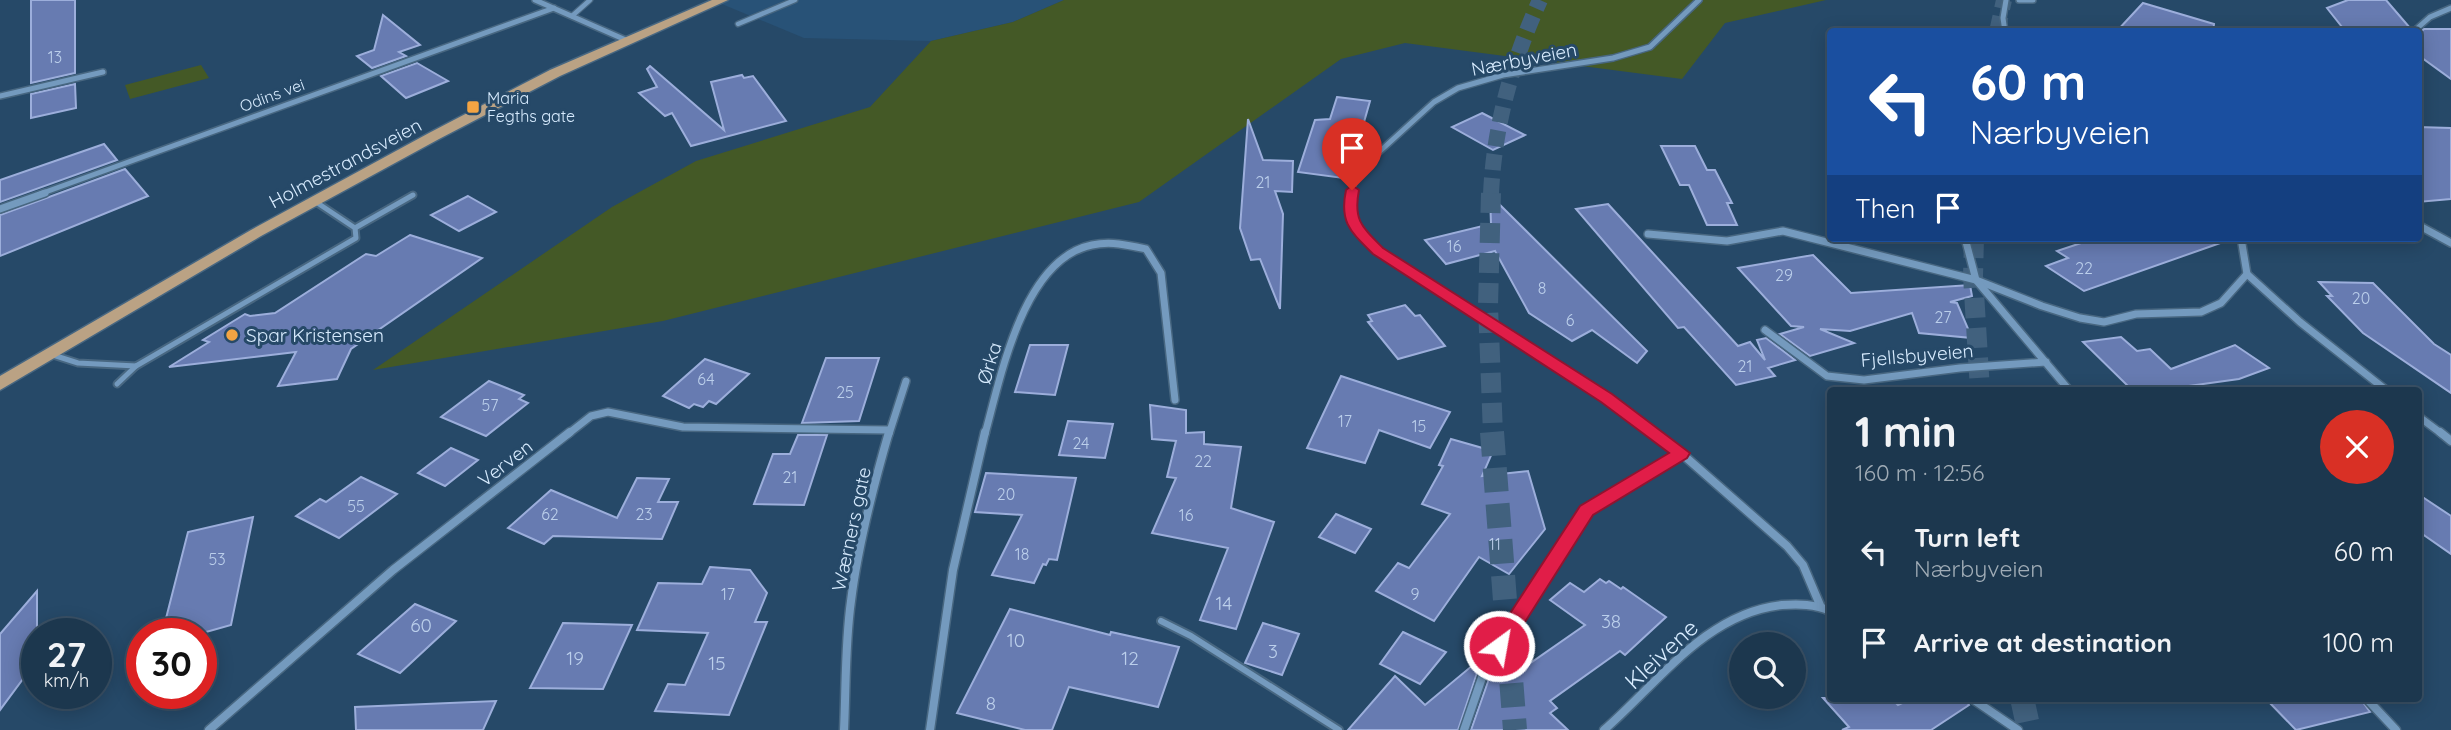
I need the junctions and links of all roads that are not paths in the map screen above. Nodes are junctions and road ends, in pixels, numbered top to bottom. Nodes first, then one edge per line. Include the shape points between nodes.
1 (535, 0) edge
2 (590, 0) edge
3 (722, 0) edge
4 (795, 0) edge
5 (1699, 0) edge
6 (2006, 0) edge
7 (2019, 0) edge
8 (2033, 0) edge
9 (554, 8) junction
10 (2451, 8) edge
11 (572, 16) junction
12 (738, 24) dead end
13 (2004, 28) edge
14 (2418, 28) edge
15 (628, 41) junction
16 (103, 72) dead end
17 (0, 96) edge
18 (413, 195) dead end
19 (314, 201) junction
20 (0, 209) edge
21 (2422, 227) edge
22 (355, 228) junction
23 (1648, 234) dead end
24 (1966, 242) edge
25 (2242, 242) edge
26 (2451, 243) edge
27 (2247, 274) junction
28 (1976, 280) junction
29 (1765, 330) dead end
30 (50, 355) junction
31 (2046, 362) junction
32 (136, 366) junction
33 (906, 381) dead end
34 (0, 384) edge
35 (117, 384) dead end
36 (2067, 387) edge
37 (2382, 387) edge
38 (1175, 400) dead end
39 (2422, 419) edge
40 (889, 429) junction
41 (2451, 440) edge
42 (1681, 453) junction
43 (1820, 606) junction
44 (1827, 610) edge
45 (1161, 621) dead end
46 (1976, 702) edge
47 (2370, 702) edge
48 (209, 730) edge
49 (844, 730) edge
50 (930, 730) edge
51 (1339, 730) edge
52 (1464, 730) edge
53 (1604, 730) edge
54 (2018, 730) edge
55 (2396, 730) edge

1 - 9 street
2 - 11 lane
3 - 15 main road, Holmestrandsveien
4 - 12 lane
5 - 42 street, Nærbyveien via 1650,47 1613,58 1503,75 1458,88 1434,102 1356,173 1349,206 1354,227 1378,251 1606,398
6 - 13 street
7 - 8 street
9 - 11 street
9 - 20 street, Odins vei
10 - 14 street
11 - 15 street
15 - 19 main road, Holmestrandsveien via 555,73
16 - 17 street
18 - 22 lane
19 - 22 lane
19 - 30 main road, Holmestrandsveien
21 - 26 street
22 - 32 lane via 356,238
23 - 28 street via 1727,241 1783,231
24 - 28 street
25 - 27 street
27 - 28 street via 2221,303 2201,312 2136,314 2104,322 2042,306
27 - 37 street
28 - 31 street
29 - 31 street, Fjellsbyveien via 1827,376 1864,380
30 - 32 lane via 78,363
30 - 34 main road, Holmestrandsveien
31 - 36 street
32 - 35 lane
33 - 40 street, Wærners gate
38 - 50 street, Ørka via 1161,273 1146,249 1118,241 1088,244 1064,257 1040,285 1010,343 956,547
39 - 41 street
40 - 48 street, Verven via 683,427 608,412 591,416 393,570
40 - 49 street, Wærners gate via 852,587
42 - 43 street, Nærbyveien via 1787,545 1802,565
42 - 52 street via 1586,511 1486,666
43 - 44 street, Kleivene
43 - 53 street, Kleivene via 1783,604 1741,613 1704,636
45 - 51 lane
46 - 54 street
47 - 55 street

